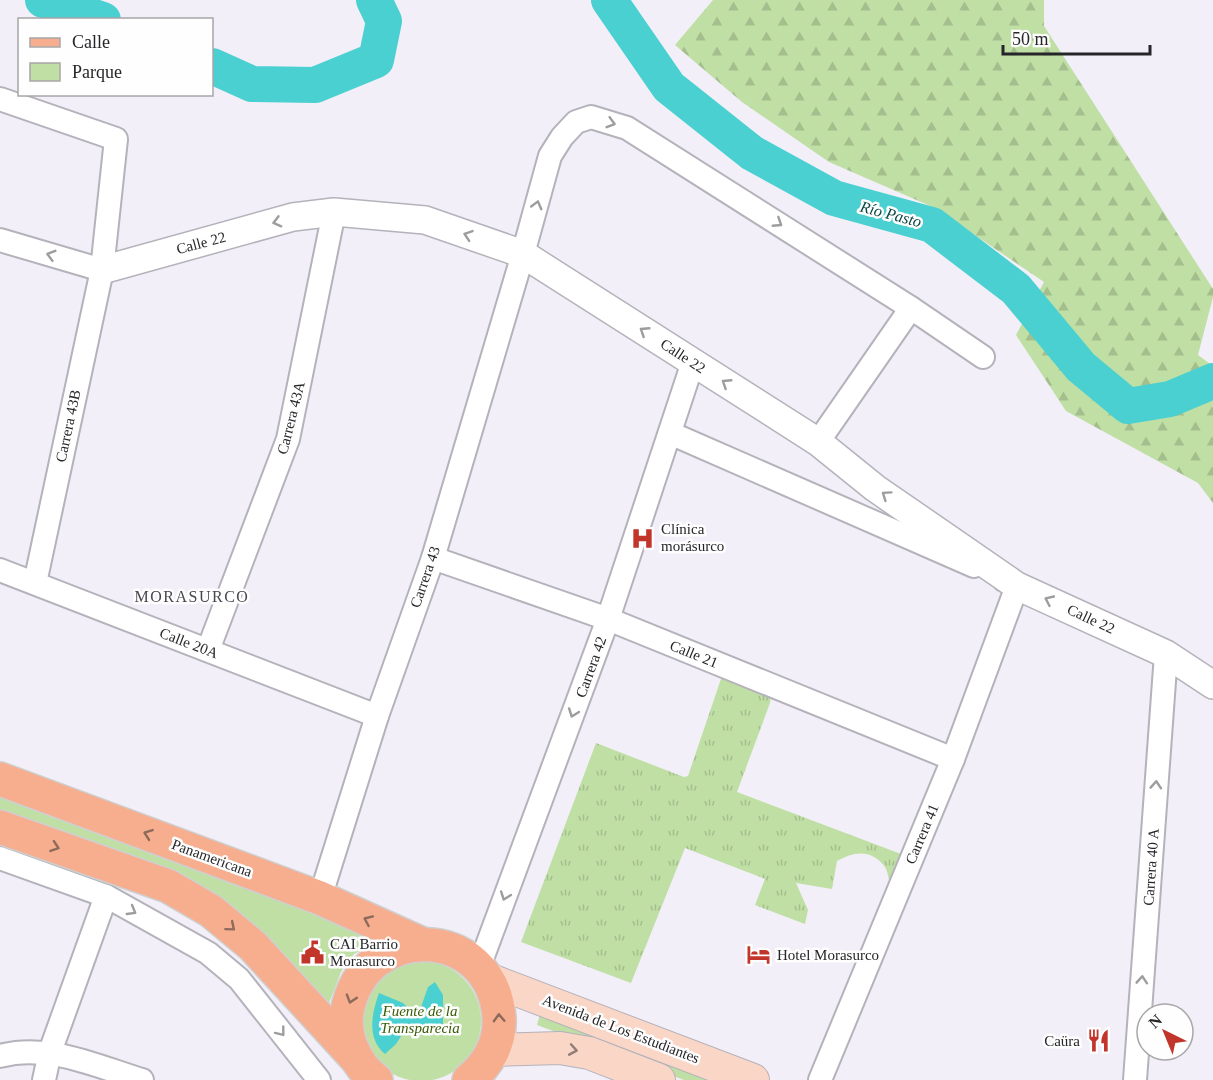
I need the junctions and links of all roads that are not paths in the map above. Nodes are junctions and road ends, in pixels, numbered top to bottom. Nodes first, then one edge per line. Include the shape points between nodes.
1 (0, 99) edge
2 (334, 212) junction
3 (0, 240) edge
4 (524, 254) junction
5 (102, 270) junction
6 (911, 308) junction
7 (982, 357) dead end
8 (693, 363) junction
9 (670, 433) junction
10 (818, 442) junction
11 (433, 558) junction
12 (0, 570) edge
13 (35, 583) junction
14 (1017, 586) junction
15 (608, 619) junction
16 (208, 650) junction
17 (1166, 654) junction
18 (1213, 685) edge
19 (377, 716) junction
20 (953, 759) junction
21 (0, 779) edge
22 (0, 827) edge
23 (0, 858) edge
24 (106, 896) junction
25 (320, 898) junction
26 (422, 944) junction
27 (483, 973) junction
28 (50, 1052) junction
29 (0, 1056) edge
30 (480, 1071) edge
31 (369, 1074) edge
32 (44, 1080) edge
33 (142, 1080) edge
34 (319, 1080) edge
35 (660, 1080) edge
36 (753, 1080) edge
37 (820, 1080) edge
38 (1135, 1080) edge

1 - 5 street, Carrera 43B via 116,139
4 -> 2 street, Calle 22 via 425,220
2 -> 5 street, Calle 22 via 293,218
2 - 16 street, Carrera 43A via 288,439
5 -> 3 street
4 -> 6 street, Carrera 43 via 550,156 576,122 591,117 627,128
8 -> 4 street, Calle 22
4 - 11 street, Carrera 43
5 - 13 street, Carrera 43B
6 - 7 street, Carrera 43
6 - 10 street
8 - 9 street, Carrera 42
10 -> 8 street, Calle 22
9 - 14 street
9 - 15 street, Carrera 42
14 -> 10 street, Calle 22 via 875,488
11 - 15 street, Calle 21
11 - 19 street, Carrera 43
12 - 13 street, Calle 20A
13 - 16 street, Calle 20A
17 -> 14 street, Calle 22
14 - 20 street, Carrera 41
15 - 20 street, Calle 21
15 -> 27 street, Carrera 42
16 - 19 street, Calle 20A
17 - 18 street, Calle 22
38 -> 17 street, Carrera 40 A
19 - 25 street, Carrera 43
20 - 37 street, Carrera 41
25 -> 21 main road, Panamericana
22 -> 31 main road via 168,886 211,911 253,946
23 - 24 street
24 - 28 street
24 -> 34 street via 208,954 239,980
26 -> 25 main road, Panamericana
26 - 27 main road via 443,946 462,954
26 -> 31 main road via 399,948 379,958 363,973 351,993 346,1015 348,1037
30 -> 27 main road via 500,1026 498,1002
27 - 36 main road, Avenida de Los Estudiantes
28 - 29 street
28 - 32 street
28 - 33 street
30 -> 35 main road via 560,1048 589,1053

